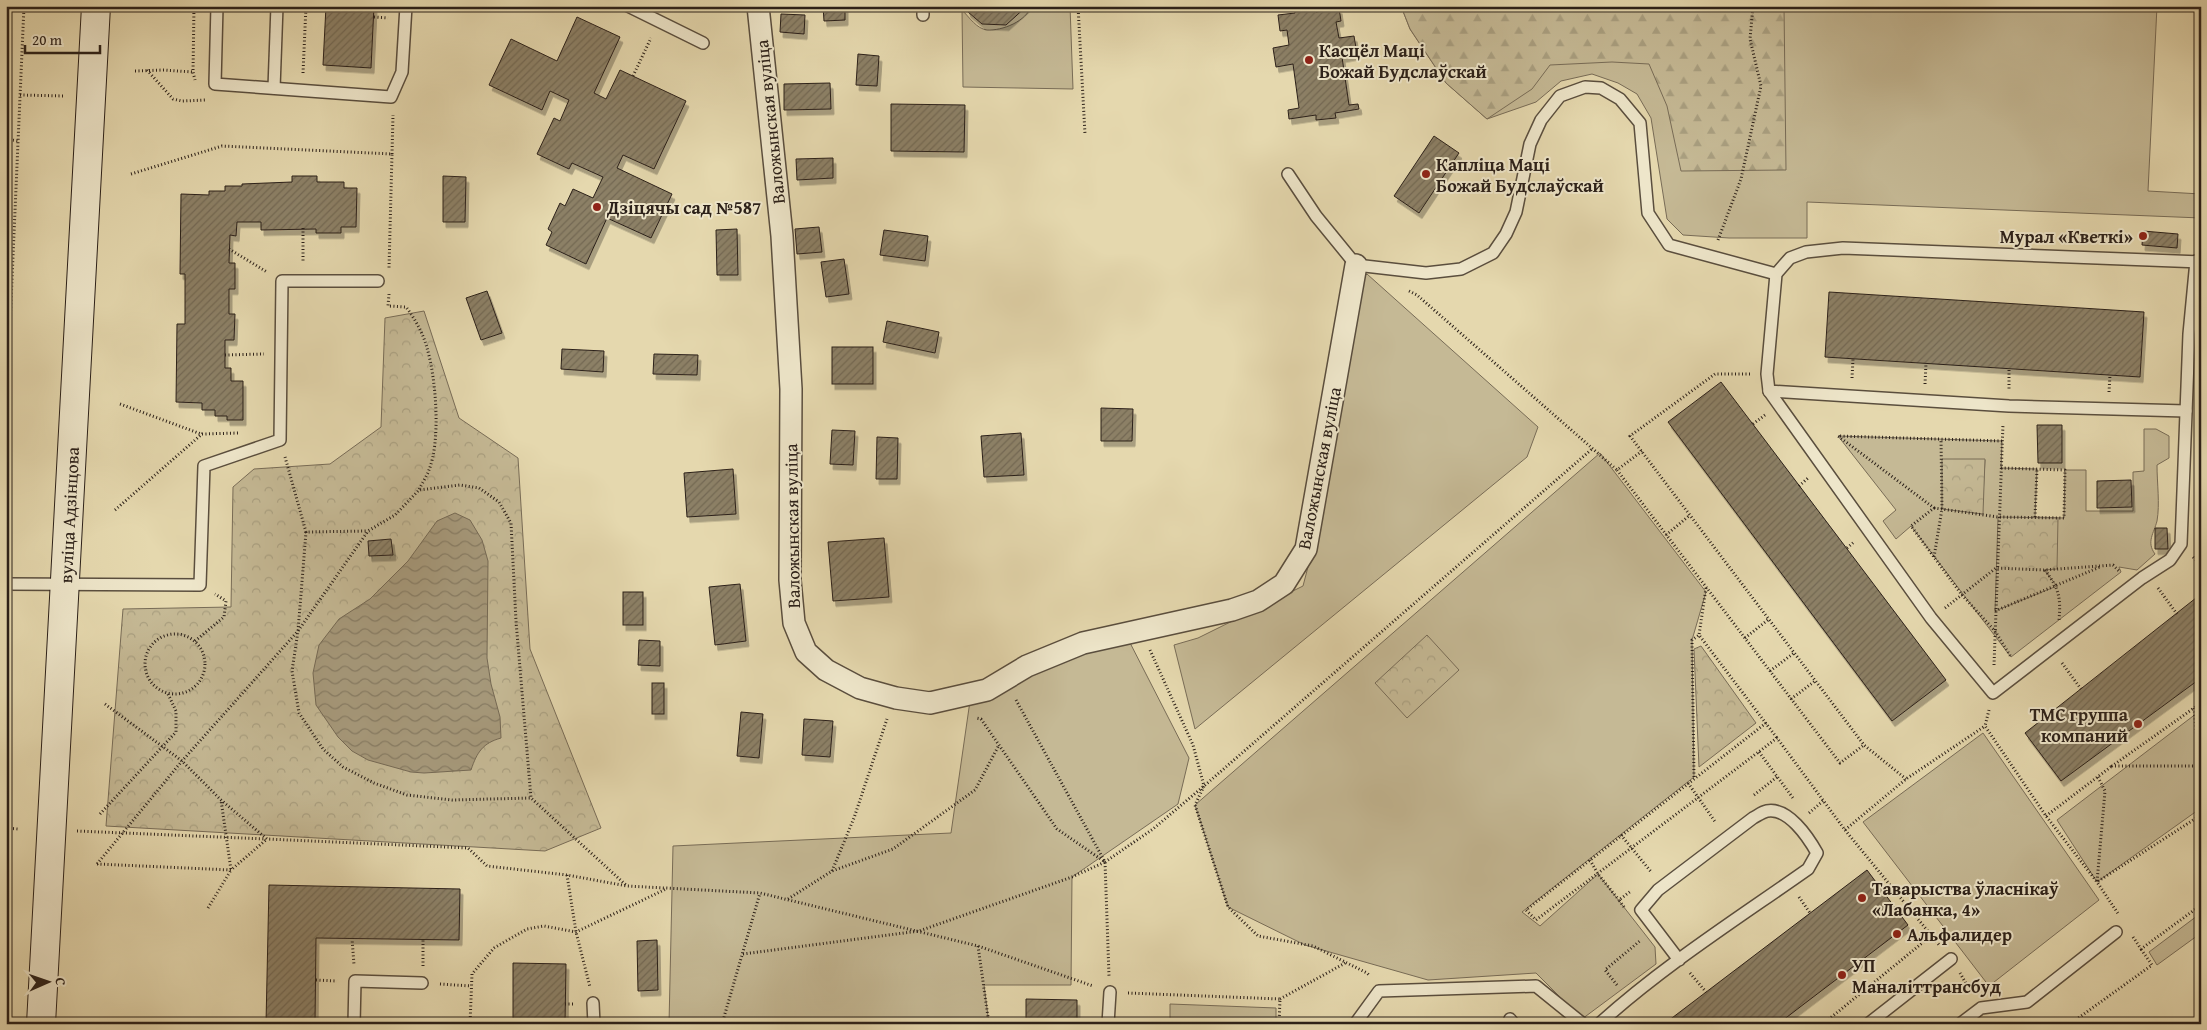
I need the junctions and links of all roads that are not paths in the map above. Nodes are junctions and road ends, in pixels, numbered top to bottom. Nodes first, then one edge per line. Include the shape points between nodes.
1 (96, 6) edge
2 (218, 6) edge
3 (277, 6) edge
4 (406, 6) edge
5 (628, 6) edge
6 (758, 6) edge
7 (703, 42) dead end
8 (274, 88) junction
9 (1288, 174) dead end
10 (2198, 262) edge
11 (1356, 265) junction
12 (1776, 274) junction
13 (378, 281) dead end
14 (1769, 391) junction
15 (2186, 411) junction
16 (6, 584) edge
17 (65, 585) junction
18 (2116, 932) dead end
19 (1951, 959) road end
20 (1679, 960) junction
21 (422, 982) road end
22 (1110, 992) road end
23 (594, 1003) road end
24 (41, 1024) edge
25 (354, 1024) edge
26 (594, 1024) edge
27 (1108, 1024) edge
28 (1355, 1024) edge
29 (1583, 1024) edge
30 (1598, 1024) edge
31 (1868, 1024) edge
32 (1960, 1024) edge

1 - 17 main road, вуліца Адзінцова
2 - 8 lane via 215,84
3 - 8 lane
4 - 8 lane via 402,72 391,97
5 - 7 lane
6 - 11 street, Валожынская вуліца via 782,236 791,389 790,580 794,623 806,652 826,670 860,688 930,703 987,690 1027,666 1083,643 1232,610 1258,601 1284,584 1306,549
9 - 11 lane via 1316,216
10 - 12 lane via 1843,248 1806,252 1790,258
10 - 15 lane via 2189,334
11 - 12 lane via 1426,273 1461,269 1493,253 1516,212 1530,144 1541,120 1560,96 1585,87 1601,88 1620,99 1640,123 1648,213 1669,244
12 - 14 lane via 1767,374
13 - 17 lane via 282,281 280,440 204,466 200,585
14 - 15 lane via 2004,406
14 - 15 lane via 1931,618 1993,693 2170,560 2181,544
16 - 17 lane
17 - 24 main road, вуліца Адзінцова
18 - 32 lane via 2027,1002 1981,1008
19 - 31 lane
20 - 20 lane via 1641,910 1658,890 1753,818 1767,811 1780,812 1804,830 1817,852 1808,869
20 - 30 lane
21 - 25 lane via 354,981
22 - 27 lane
23 - 26 lane
28 - 29 lane via 1379,991 1536,986

